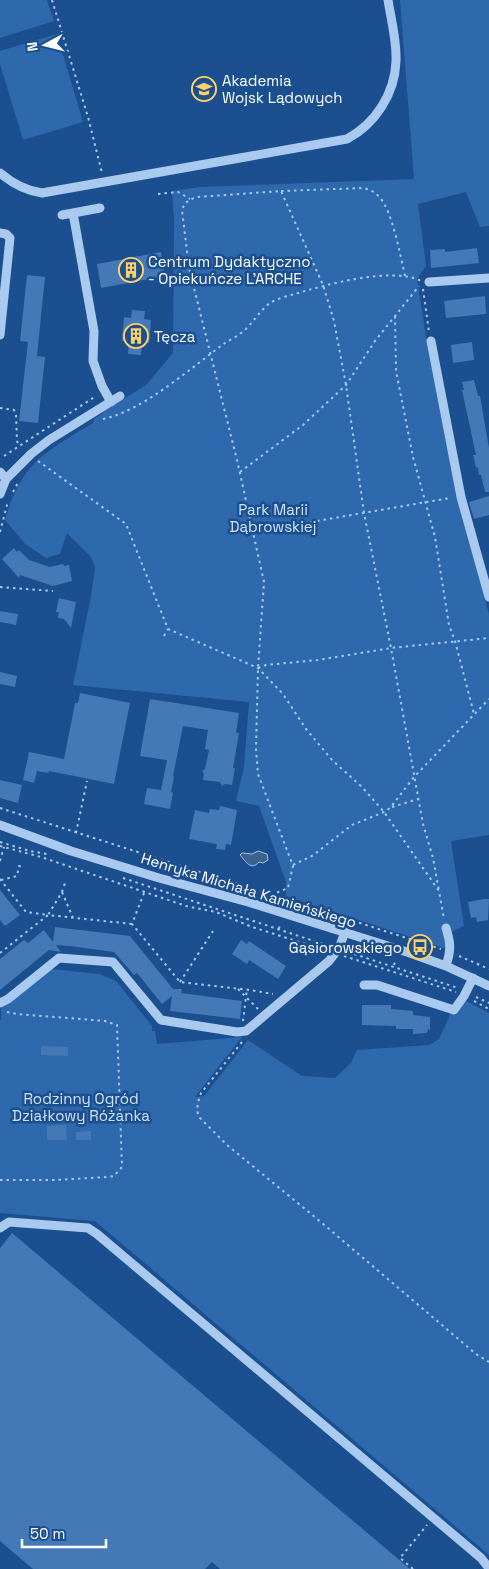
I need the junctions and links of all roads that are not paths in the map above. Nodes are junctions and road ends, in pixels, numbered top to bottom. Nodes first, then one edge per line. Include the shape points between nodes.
1 (388, 0) edge
2 (0, 173) edge
3 (100, 208) dead end
4 (73, 213) junction
5 (62, 214) dead end
6 (0, 233) edge
7 (489, 278) edge
8 (426, 282) road end
9 (0, 335) edge
10 (431, 341) road end
11 (120, 396) dead end
12 (111, 402) junction
13 (3, 476) edge
14 (0, 494) edge
15 (489, 597) edge
16 (0, 825) edge
17 (446, 928) road end
18 (344, 932) junction
19 (446, 966) junction
20 (473, 978) junction
21 (364, 985) dead end
22 (489, 986) edge
23 (1, 1006) edge
24 (0, 1228) edge
25 (489, 1568) edge

1 - 2 street via 396,61 391,90 368,125 347,139 42,193 29,192
3 - 4 street
4 - 5 street
4 - 12 street via 94,331 93,361
6 - 9 street via 10,238
7 - 8 street
10 - 15 street via 461,497
11 - 12 street
12 - 13 street via 49,440
13 - 14 street
16 - 18 street, Henryka Michała Kamieńskiego via 71,851
17 - 19 street via 450,944
18 - 19 street, Henryka Michała Kamieńskiego
18 - 23 street via 339,948 328,961 237,1032 161,1020 113,962 59,958
19 - 20 street, Henryka Michała Kamieńskiego
20 - 21 street via 454,1010 377,985
20 - 22 street, Henryka Michała Kamieńskiego
24 - 25 street via 9,1222 88,1228 97,1234

